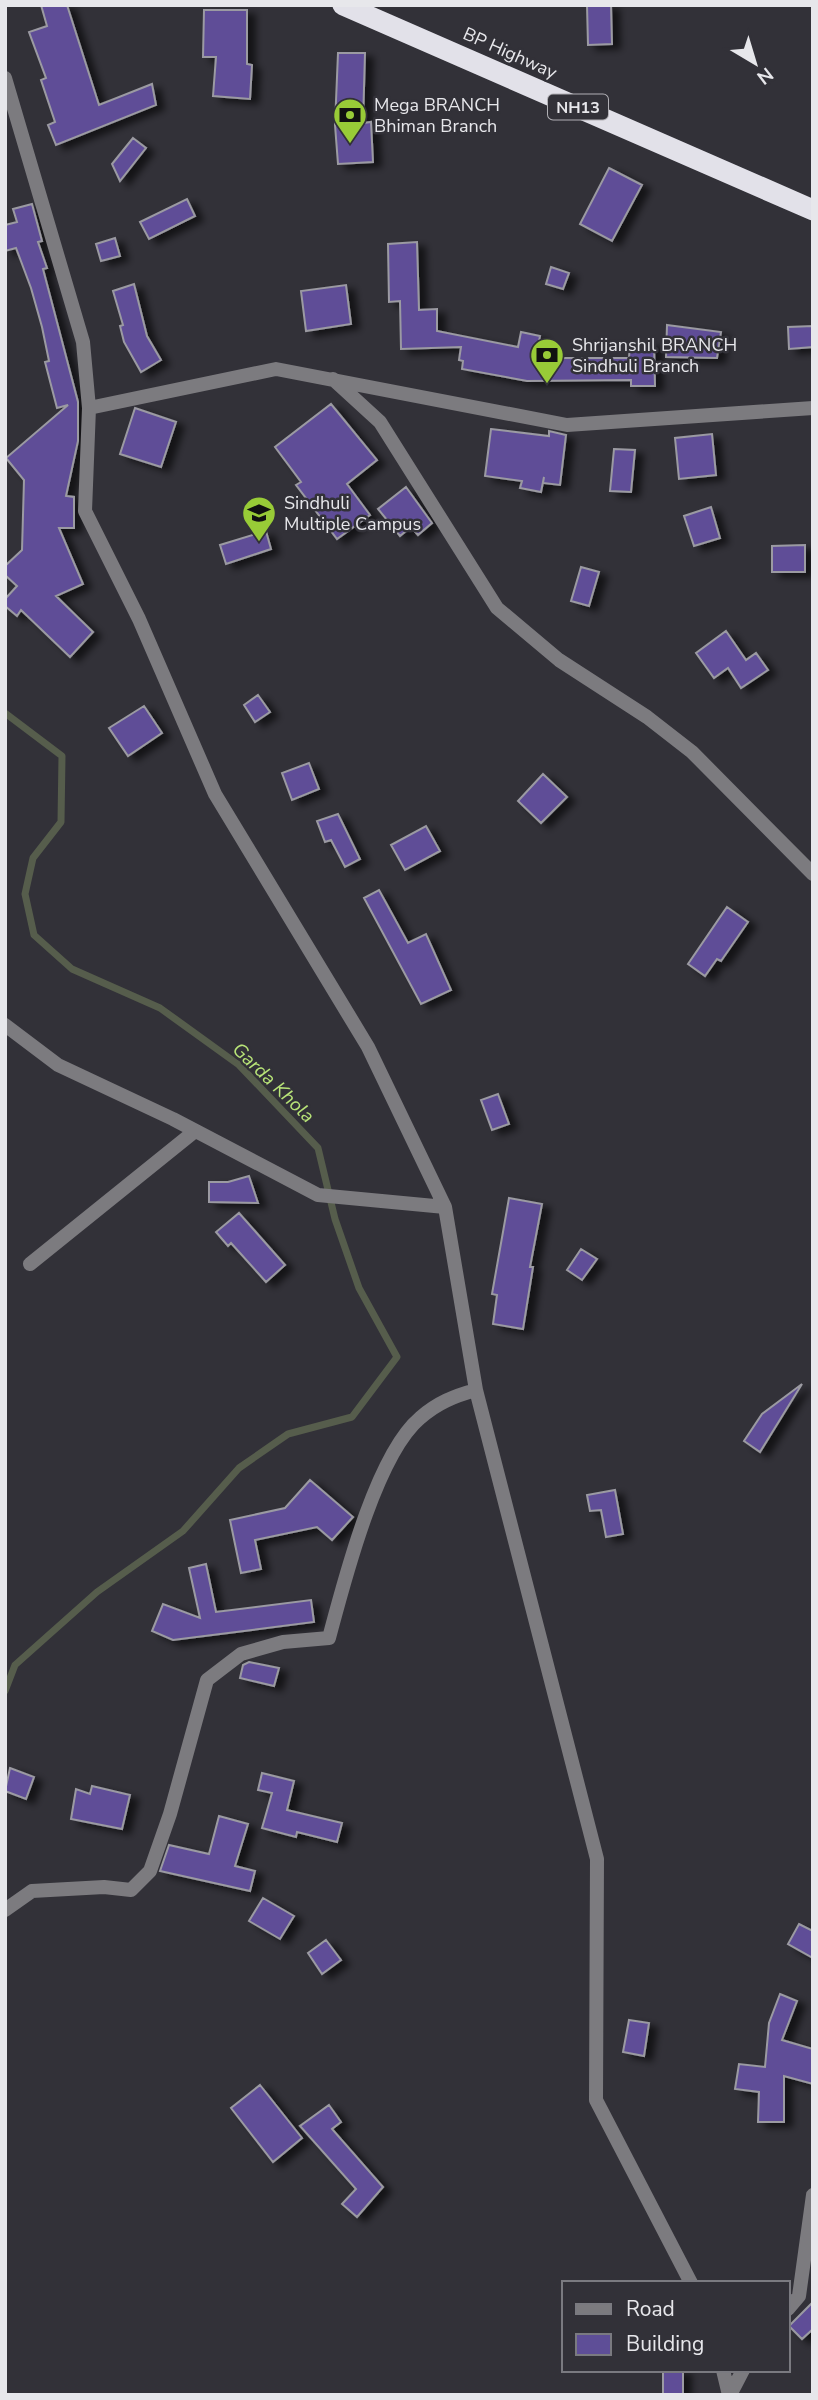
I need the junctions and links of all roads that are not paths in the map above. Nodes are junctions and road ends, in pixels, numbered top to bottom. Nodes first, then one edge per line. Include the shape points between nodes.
1 (343, 5) edge
2 (5, 78) edge
3 (813, 210) edge
4 (333, 378) junction
5 (89, 408) junction
6 (813, 408) edge
7 (813, 874) edge
8 (5, 1025) edge
9 (195, 1130) junction
10 (445, 1207) junction
11 (30, 1264) dead end
12 (476, 1390) junction
13 (5, 1910) edge
14 (813, 2195) edge
15 (690, 2281) edge
16 (790, 2307) edge
17 (724, 2372) edge
18 (742, 2372) edge
19 (730, 2395) edge

1 - 3 highway, BP Highway / NH13
2 - 5 street via 83,342
4 - 5 street via 276,369
4 - 6 street via 567,425
4 - 7 street via 380,422 497,608 559,660 648,717 692,752
5 - 10 street via 85,511 139,619 215,794 368,1047
8 - 9 street via 58,1065
9 - 10 street via 318,1195
9 - 11 street
10 - 12 street
12 - 13 street via 449,1397 417,1420 386,1465 329,1638 283,1642 241,1654 207,1680 150,1871 131,1890 32,1891
12 - 15 street via 597,1859 596,2100
14 - 16 street via 799,2296
17 - 19 street
18 - 19 street

